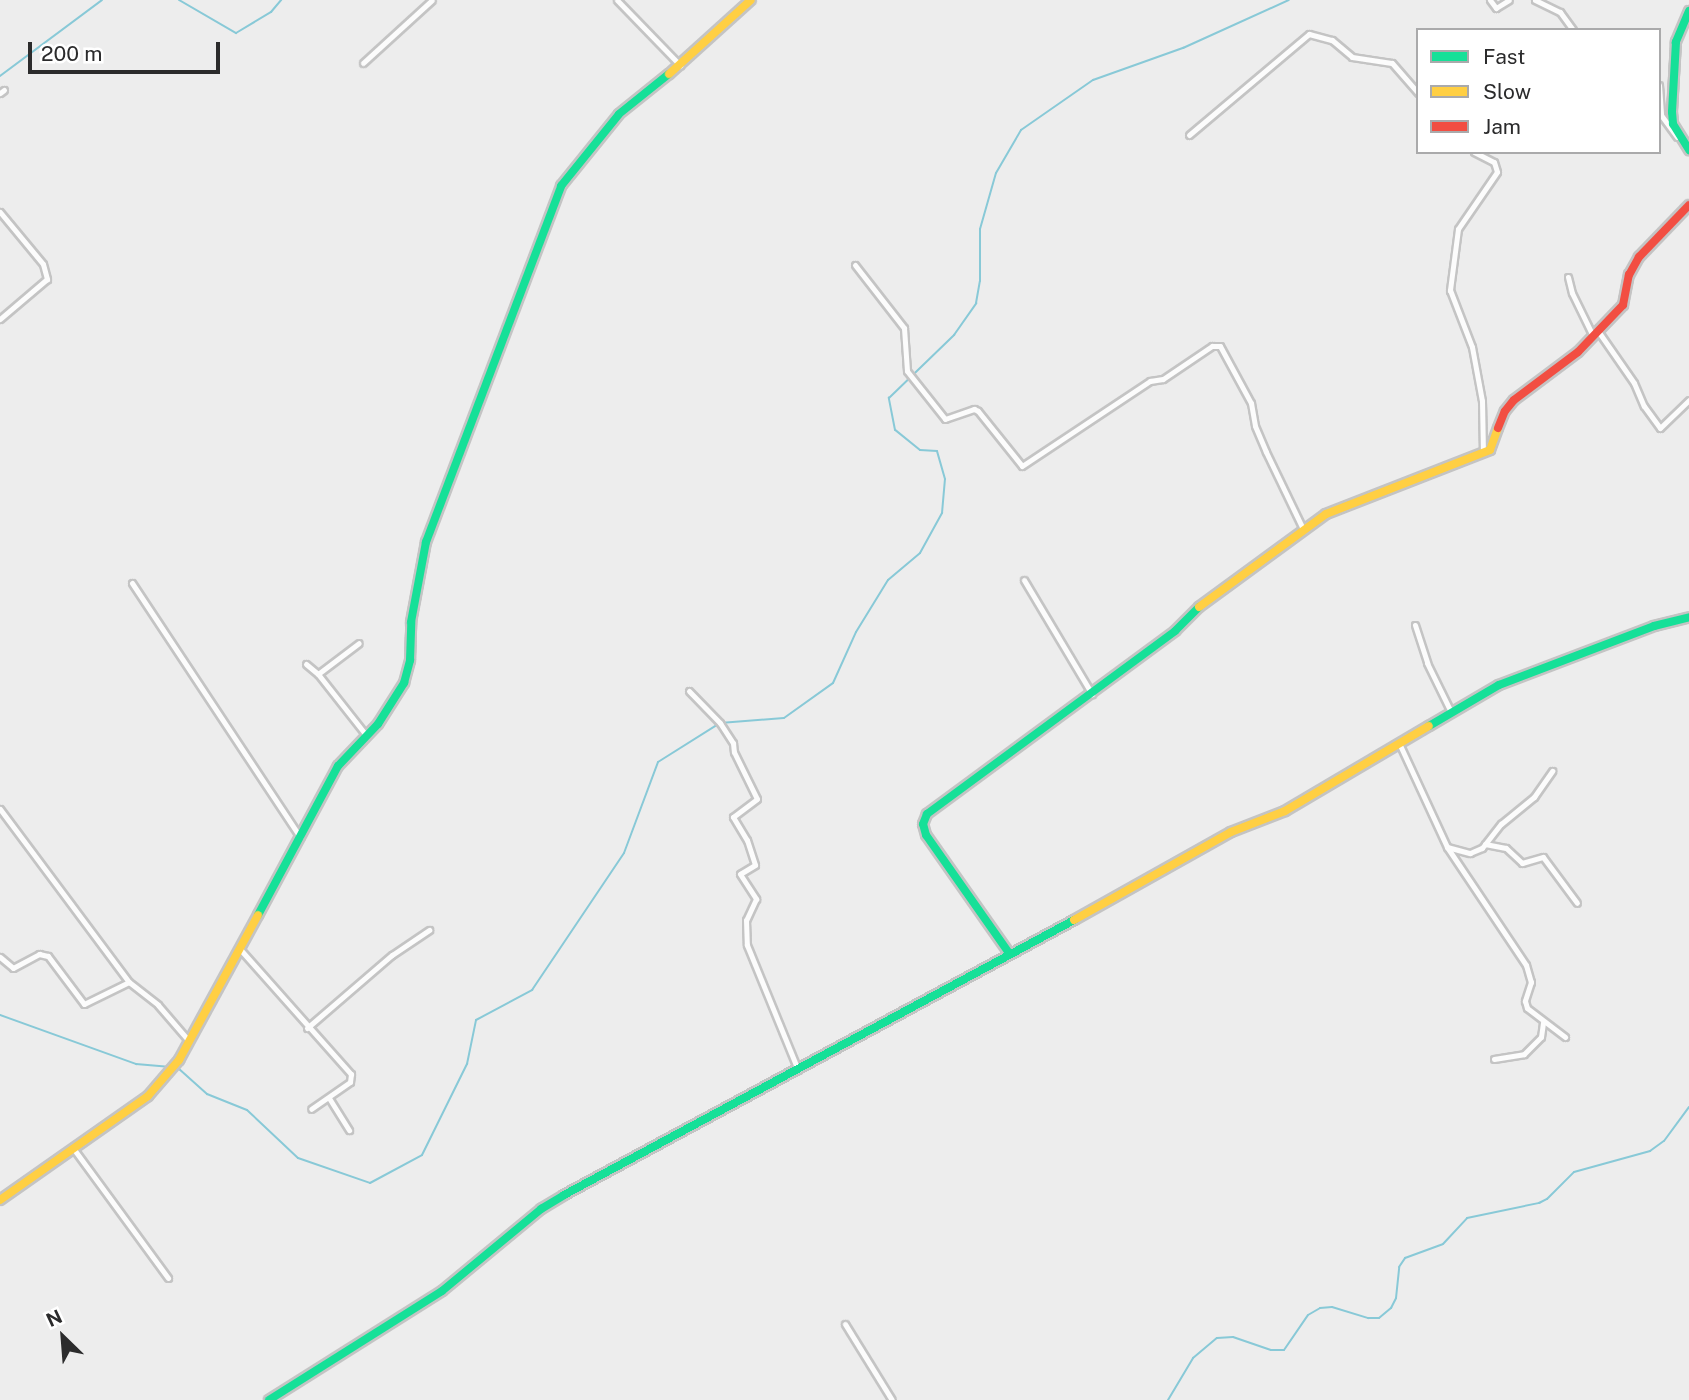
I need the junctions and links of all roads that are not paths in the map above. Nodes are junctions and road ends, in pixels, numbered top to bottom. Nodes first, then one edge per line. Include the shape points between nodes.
1 (432, 0) edge
2 (617, 0) edge
3 (751, 0) edge
4 (1490, 0) edge
5 (1510, 0) edge
6 (1535, 0) edge
7 (1689, 11) edge
8 (1572, 28) edge
9 (363, 63) dead end
10 (680, 65) junction
11 (1416, 91) edge
12 (1661, 115) edge
13 (1189, 135) dead end
14 (1688, 148) edge
15 (1478, 154) edge
16 (1689, 205) edge
17 (0, 212) edge
18 (855, 265) dead end
19 (1568, 277) dead end
20 (0, 319) edge
21 (1596, 334) junction
22 (1689, 400) edge
23 (1483, 455) junction
24 (1303, 529) junction
25 (1024, 580) dead end
26 (132, 583) dead end
27 (1689, 617) edge
28 (1416, 625) dead end
29 (359, 643) dead end
30 (306, 664) dead end
31 (318, 674) junction
32 (689, 691) dead end
33 (1092, 694) junction
34 (1451, 712) junction
35 (366, 735) junction
36 (1399, 743) junction
37 (1552, 771) dead end
38 (0, 809) edge
39 (300, 837) junction
40 (1485, 844) junction
41 (1447, 847) junction
42 (1577, 903) dead end
43 (429, 930) dead end
44 (239, 948) junction
45 (1009, 953) junction
46 (0, 957) edge
47 (128, 982) junction
48 (1543, 1023) junction
49 (307, 1028) junction
50 (1564, 1037) dead end
51 (189, 1041) junction
52 (1494, 1059) dead end
53 (799, 1070) junction
54 (329, 1097) junction
55 (312, 1109) dead end
56 (349, 1130) dead end
57 (73, 1148) junction
58 (0, 1200) edge
59 (168, 1278) dead end
60 (845, 1324) dead end
61 (269, 1400) edge
62 (892, 1400) edge

1 - 9 street
2 - 10 street
3 - 10 street
4 - 5 street via 1496,8
6 - 8 street via 1560,12
7 - 14 street via 1676,42 1672,113
10 - 35 street via 619,114 572,170 556,197 426,542 404,683
11 - 13 street via 1392,63 1352,57 1332,40 1309,34
12 - 14 street
15 - 23 street via 1494,162 1497,172 1458,229 1450,290 1472,347 1482,401
16 - 21 street via 1639,257 1629,275 1623,305
17 - 20 street via 43,264 47,279
18 - 24 street via 904,328 907,371 945,419 978,411 1022,466 1150,381 1163,379 1213,346 1220,346 1251,403 1255,426
19 - 21 street
21 - 22 street via 1634,383 1660,428
21 - 23 street via 1514,400 1505,411 1494,443
23 - 24 street via 1326,514
24 - 33 street
25 - 33 street
26 - 39 street
27 - 34 street via 1527,673
28 - 34 street via 1427,663
29 - 31 street
30 - 31 street
31 - 35 street
32 - 53 street via 733,743 757,799 733,817 754,855 755,865 740,874 756,899 746,920 747,945
33 - 45 street via 927,814 923,824 926,835
34 - 36 street
35 - 39 street via 338,766
36 - 41 street
36 - 45 street via 1285,811 1231,832
37 - 40 street via 1534,797
38 - 47 street
39 - 44 street
40 - 41 street via 1470,853
40 - 42 street via 1506,848 1522,863 1543,857
41 - 48 street via 1526,965 1531,982 1527,1008
43 - 49 street via 392,955
44 - 49 street
44 - 51 street
45 - 53 street
46 - 47 street via 13,968 39,954 48,956 84,1004
47 - 51 street via 154,1002
48 - 50 street
48 - 52 street via 1541,1037 1524,1054
49 - 54 street via 351,1074 350,1082
51 - 57 street via 148,1096
53 - 61 street via 552,1202 442,1291
54 - 55 street
54 - 56 street
57 - 58 street
57 - 59 street
60 - 62 street

